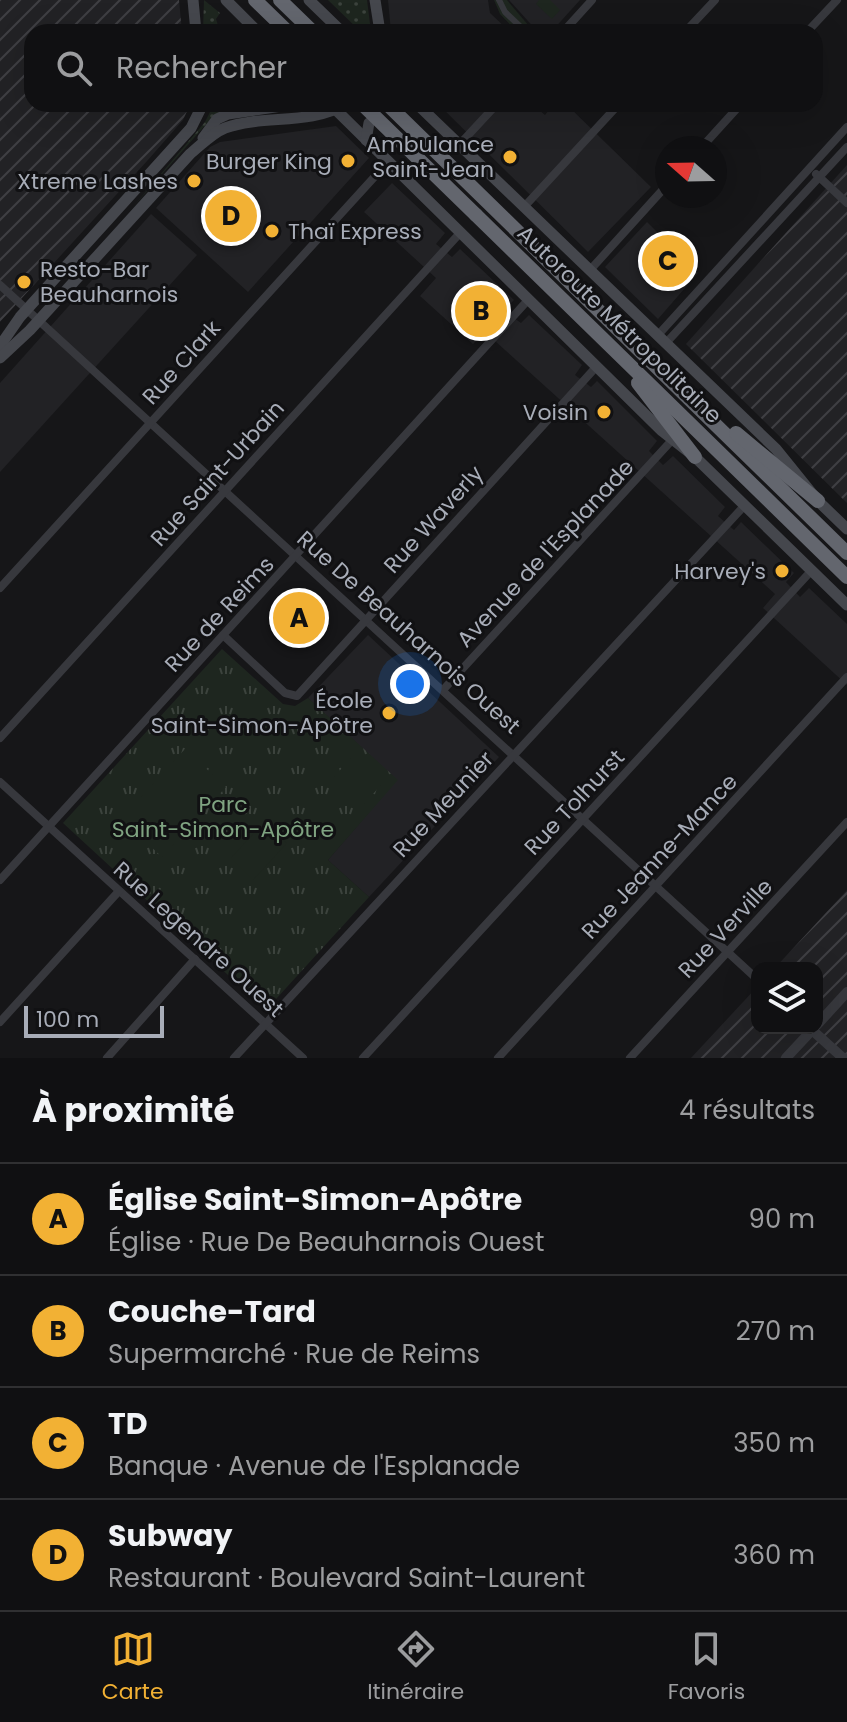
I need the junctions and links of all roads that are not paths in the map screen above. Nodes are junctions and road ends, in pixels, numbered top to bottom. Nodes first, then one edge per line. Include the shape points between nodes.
1 (193, 0) edge
2 (226, 0) edge
3 (255, 0) edge
4 (280, 0) edge
5 (309, 0) edge
6 (375, 0) edge
7 (499, 0) edge
8 (592, 0) edge
9 (715, 0) edge
10 (837, 0) edge
11 (195, 24) edge
12 (250, 24) edge
13 (280, 24) edge
14 (305, 24) edge
15 (334, 24) edge
16 (379, 24) edge
17 (518, 24) edge
18 (570, 24) edge
19 (692, 24) edge
20 (814, 24) edge
21 (199, 112) edge
22 (250, 112) edge
23 (324, 112) edge
24 (343, 112) edge
25 (370, 112) edge
26 (395, 112) edge
27 (425, 112) edge
28 (490, 112) edge
29 (612, 112) edge
30 (734, 112) edge
31 (369, 123) dead end
32 (847, 127) edge
33 (712, 136) edge
34 (366, 140) junction
35 (459, 145) junction
36 (847, 147) edge
37 (190, 154) junction
38 (388, 162) junction
39 (810, 168) junction
40 (819, 177) junction
41 (655, 198) edge
42 (847, 203) edge
43 (524, 207) junction
44 (460, 233) junction
45 (591, 269) junction
46 (0, 285) edge
47 (528, 300) junction
48 (33, 315) junction
49 (604, 339) junction
50 (662, 339) junction
51 (0, 346) edge
52 (0, 358) edge
53 (597, 366) junction
54 (656, 366) junction
55 (150, 423) junction
56 (673, 439) junction
57 (695, 457) junction
58 (225, 491) junction
59 (818, 501) junction
60 (745, 505) junction
61 (847, 529) edge
62 (847, 553) edge
63 (296, 556) junction
64 (812, 570) junction
65 (847, 577) edge
66 (0, 588) edge
67 (847, 605) edge
68 (366, 620) junction
69 (223, 635) junction
70 (847, 677) edge
71 (443, 690) junction
72 (0, 738) edge
73 (513, 754) junction
74 (0, 782) edge
75 (583, 819) junction
76 (847, 822) edge
77 (49, 827) junction
78 (0, 880) edge
79 (656, 886) junction
80 (119, 891) junction
81 (727, 952) junction
82 (195, 959) junction
83 (751, 974) edge
84 (847, 992) edge
85 (823, 1017) edge
86 (0, 1022) edge
87 (266, 1024) junction
88 (808, 1034) edge
89 (819, 1034) edge
90 (107, 1058) edge
91 (234, 1058) edge
92 (303, 1058) edge
93 (363, 1058) edge
94 (498, 1058) edge
95 (630, 1058) edge
96 (786, 1058) edge
97 (843, 1058) edge

1 - 11 main road
2 - 12 main road
3 - 13 highway
4 - 14 highway
5 - 15 main road
6 - 16 main road
7 - 17 street
8 - 18 street
9 - 19 street
10 - 20 street
21 - 48 main road
22 - 37 main road via 222,117
23 - 37 main road via 227,128
24 - 34 main road
25 - 49 highway, Autoroute Métropolitaine, bridge
26 - 54 highway, Autoroute Métropolitaine
27 - 35 main road
28 - 35 street
29 - 43 street
30 - 33 street
31 - 34 main road
32 - 39 street
34 - 38 main road
35 - 43 main road
36 - 40 street
37 - 48 main road
38 - 44 main road
38 - 55 street, Rue Clark
39 - 40 street
39 - 50 street
40 - 42 street
40 - 50 street
41 - 45 street
43 - 45 main road
44 - 47 main road
44 - 58 street, Rue Saint-Urbain
45 - 50 main road
46 - 48 street, Rue De Beauharnois Ouest
47 - 53 main road
47 - 63 street, Rue de Reims
48 - 51 main road
48 - 52 main road
48 - 55 street, Rue De Beauharnois Ouest
49 - 57 highway
49 - 65 highway, Autoroute Métropolitaine
50 - 59 main road via 783,457
53 - 56 main road
53 - 68 street, Rue Waverly
54 - 59 highway
54 - 62 highway, Autoroute Métropolitaine
55 - 58 street, Rue De Beauharnois Ouest
55 - 66 street, Rue Clark
56 - 57 main road
56 - 71 street, Avenue de l'Esplanade
57 - 60 main road
58 - 63 street, Rue De Beauharnois Ouest
58 - 72 street, Rue Saint-Urbain
59 - 61 main road
60 - 64 main road
60 - 73 street, Rue Meunier
63 - 68 street, Rue De Beauharnois Ouest
63 - 69 street, Rue de Reims
64 - 67 main road
64 - 75 street, Rue Tolhurst
68 - 69 street, Rue Waverly via 297,696 285,693
68 - 71 street, Rue De Beauharnois Ouest
69 - 77 street, Rue de Reims
70 - 79 street, Rue Jeanne-Mance
71 - 73 street, Rue De Beauharnois Ouest
73 - 75 street, Rue De Beauharnois Ouest
73 - 87 street, Rue Meunier
74 - 77 street, Rue Legendre Ouest
75 - 79 street, Rue De Beauharnois Ouest
75 - 93 street, Rue Tolhurst
76 - 81 street, Rue Verville
77 - 78 street, Rue de Reims
77 - 80 street, Rue Legendre Ouest
79 - 81 street, Rue De Beauharnois Ouest
79 - 94 street, Rue Jeanne-Mance
80 - 82 street, Rue Legendre Ouest
80 - 86 street
81 - 83 street, Rue De Beauharnois Ouest
81 - 95 street, Rue Verville
82 - 87 street, Rue Legendre Ouest
82 - 90 street
84 - 85 street
87 - 91 street, Rue Meunier
87 - 92 street, Rue Legendre Ouest
88 - 96 street
89 - 97 street

